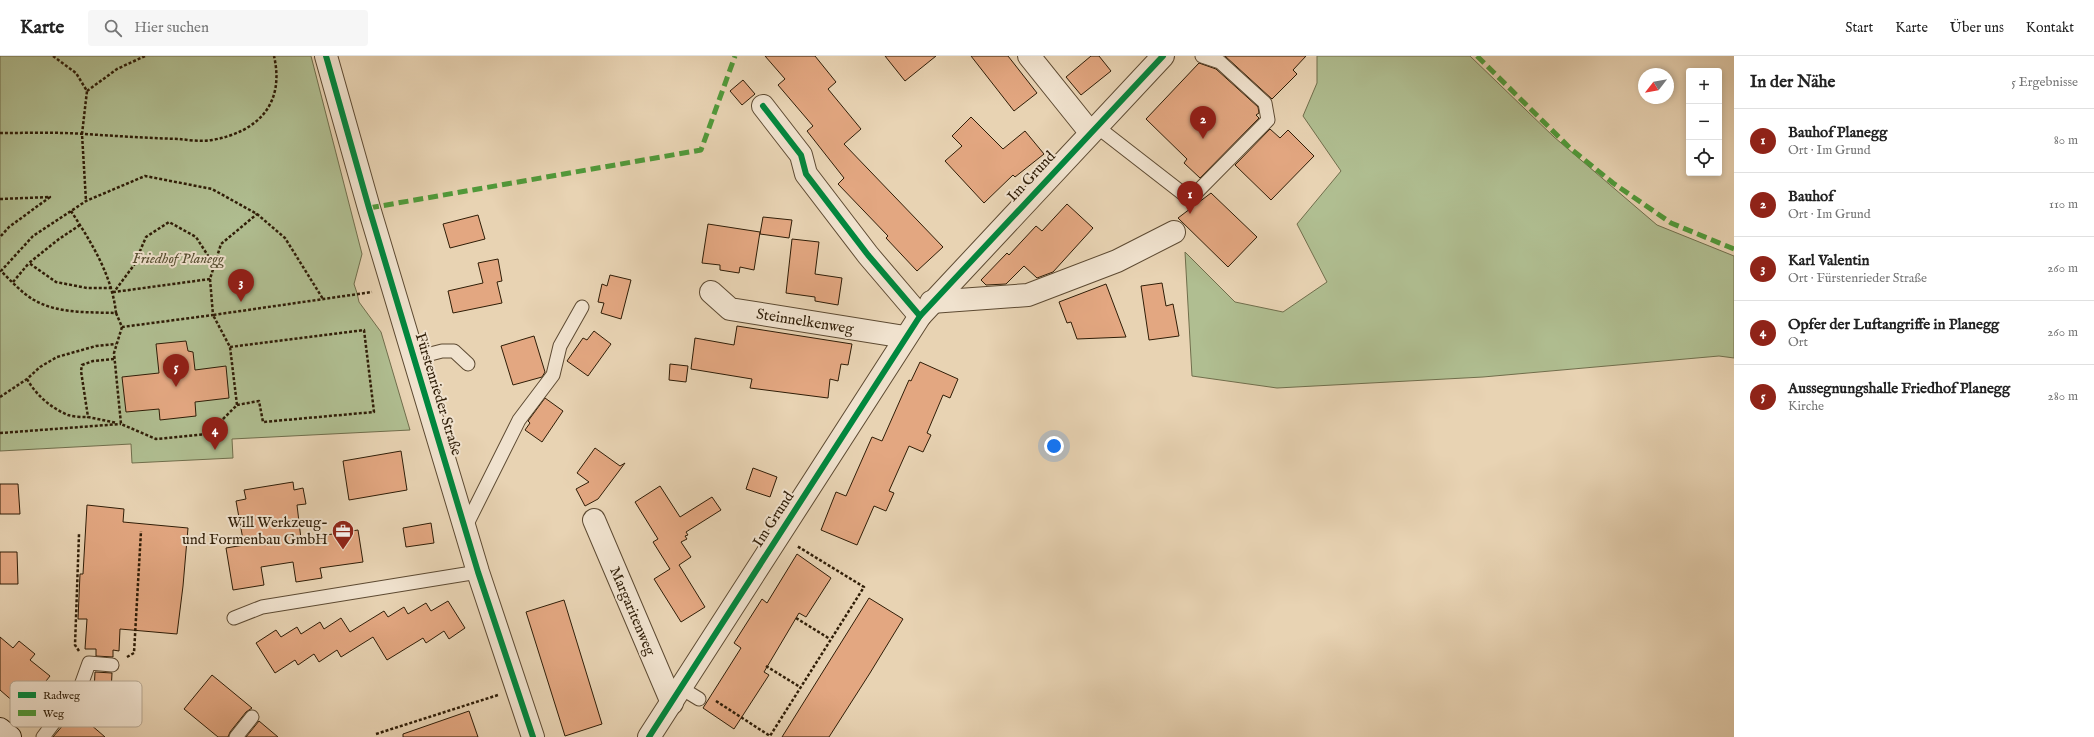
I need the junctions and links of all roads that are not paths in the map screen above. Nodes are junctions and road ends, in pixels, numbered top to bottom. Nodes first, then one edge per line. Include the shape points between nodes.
1 (326, 56) edge
2 (1029, 56) edge
3 (1163, 56) edge
4 (1202, 56) edge
5 (763, 106) dead end
6 (1093, 129) junction
7 (1174, 232) dead end
8 (711, 292) dead end
9 (582, 307) dead end
10 (926, 309) junction
11 (905, 337) junction
12 (415, 358) junction
13 (468, 364) dead end
14 (594, 520) dead end
15 (465, 528) junction
16 (478, 572) junction
17 (234, 618) dead end
18 (112, 665) road end
19 (83, 681) edge
20 (684, 693) junction
21 (252, 717) dead end
22 (51, 727) edge
23 (0, 729) edge
24 (9, 737) edge
25 (43, 737) edge
26 (236, 737) edge
27 (533, 737) edge
28 (649, 737) edge

1 - 12 street, Fürstenrieder Straße
2 - 6 street
3 - 6 street, Im Grund
4 - 6 lane via 1220,62 1265,103 1268,120 1190,199
5 - 10 street via 801,155 806,174 868,255
6 - 10 street, Im Grund
7 - 10 street via 1117,261 1028,295
8 - 11 street, Steinnelkenweg via 730,309
9 - 15 lane via 560,346 553,375 519,420
10 - 11 street, Im Grund
11 - 20 street, Im Grund via 779,535
12 - 13 lane via 442,351 454,351
12 - 15 street, Fürstenrieder Straße
14 - 20 street, Margaritenweg
15 - 16 street, Fürstenrieder Straße
16 - 17 lane via 262,607
16 - 27 street, Fürstenrieder Straße
18 - 19 lane via 89,663
20 - 28 street, Im Grund
21 - 26 lane
22 - 25 lane
23 - 24 street

